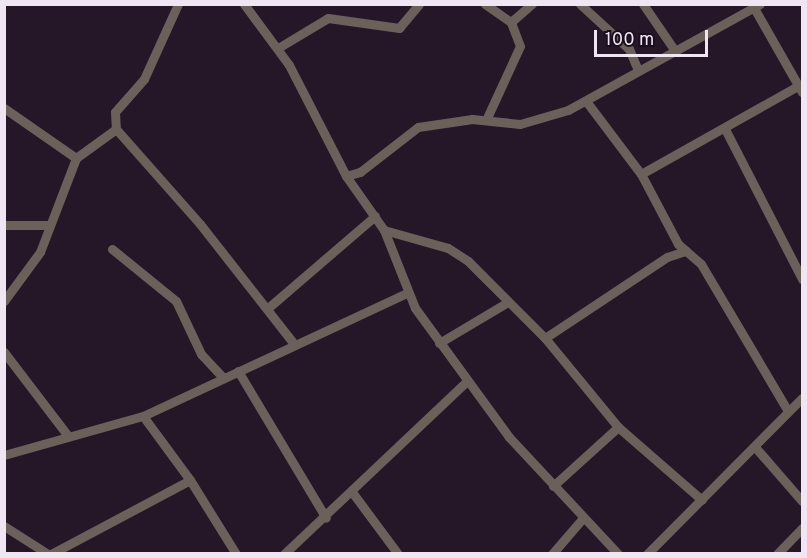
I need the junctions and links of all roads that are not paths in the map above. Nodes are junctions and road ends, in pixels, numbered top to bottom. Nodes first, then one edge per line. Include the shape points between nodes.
1 (178, 4) edge
2 (243, 4) edge
3 (419, 4) edge
4 (485, 4) edge
5 (532, 4) edge
6 (580, 4) edge
7 (643, 4) edge
8 (758, 6) edge
9 (511, 22) junction
10 (278, 48) junction
11 (674, 48) junction
12 (637, 68) junction
13 (800, 89) edge
14 (586, 101) junction
15 (4, 108) edge
16 (486, 120) junction
17 (116, 129) junction
18 (725, 129) junction
19 (76, 158) junction
20 (641, 174) junction
21 (346, 176) junction
22 (375, 216) junction
23 (4, 225) edge
24 (48, 225) junction
25 (384, 230) junction
26 (112, 249) dead end
27 (686, 251) junction
28 (802, 279) edge
29 (407, 293) junction
30 (4, 301) edge
31 (508, 302) junction
32 (268, 308) junction
33 (546, 338) junction
34 (439, 343) junction
35 (294, 344) junction
36 (5, 352) edge
37 (238, 371) junction
38 (223, 378) junction
39 (466, 382) junction
40 (802, 398) edge
41 (788, 411) junction
42 (143, 416) junction
43 (618, 427) junction
44 (68, 436) junction
45 (755, 447) junction
46 (4, 455) edge
47 (190, 480) junction
48 (552, 486) junction
49 (352, 492) junction
50 (702, 500) junction
51 (802, 501) edge
52 (326, 518) junction
53 (583, 518) junction
54 (4, 526) edge
55 (802, 528) edge
56 (50, 554) edge
57 (236, 554) edge
58 (284, 554) edge
59 (398, 554) edge
60 (552, 554) edge
61 (618, 554) edge
62 (647, 554) edge
63 (777, 554) edge

1 - 17 street via 144,80 115,112
2 - 10 street
3 - 10 street via 399,28 328,18
4 - 9 street
5 - 9 street
6 - 12 street via 629,48
7 - 11 street
8 - 11 street
8 - 13 street
9 - 16 street via 520,46
10 - 21 street
11 - 12 street
12 - 14 street
13 - 18 street
14 - 16 street via 536,121
14 - 20 street
15 - 19 street
16 - 21 street via 418,127 360,172
17 - 19 street
17 - 32 street
18 - 20 street
18 - 28 street
19 - 24 street
20 - 27 street via 660,214
21 - 22 street
22 - 25 street
22 - 32 street
23 - 24 street
24 - 30 street via 24,281
25 - 29 street
25 - 31 street via 448,248
26 - 38 street via 176,301 201,354
27 - 33 street via 668,257
27 - 41 street via 701,264
29 - 34 street
29 - 35 street
31 - 33 street
31 - 34 street
32 - 35 street
33 - 43 street
34 - 39 street
35 - 37 street
36 - 44 street
37 - 38 street
37 - 52 street
38 - 42 street
39 - 48 street
39 - 49 street
40 - 41 street
41 - 45 street
42 - 44 street
42 - 47 street
43 - 48 street
43 - 50 street
44 - 46 street
45 - 50 street
45 - 51 street
47 - 56 street
47 - 57 street
48 - 53 street
49 - 52 street
49 - 59 street
50 - 62 street
52 - 58 street
53 - 60 street
53 - 61 street
54 - 56 street
55 - 63 street

